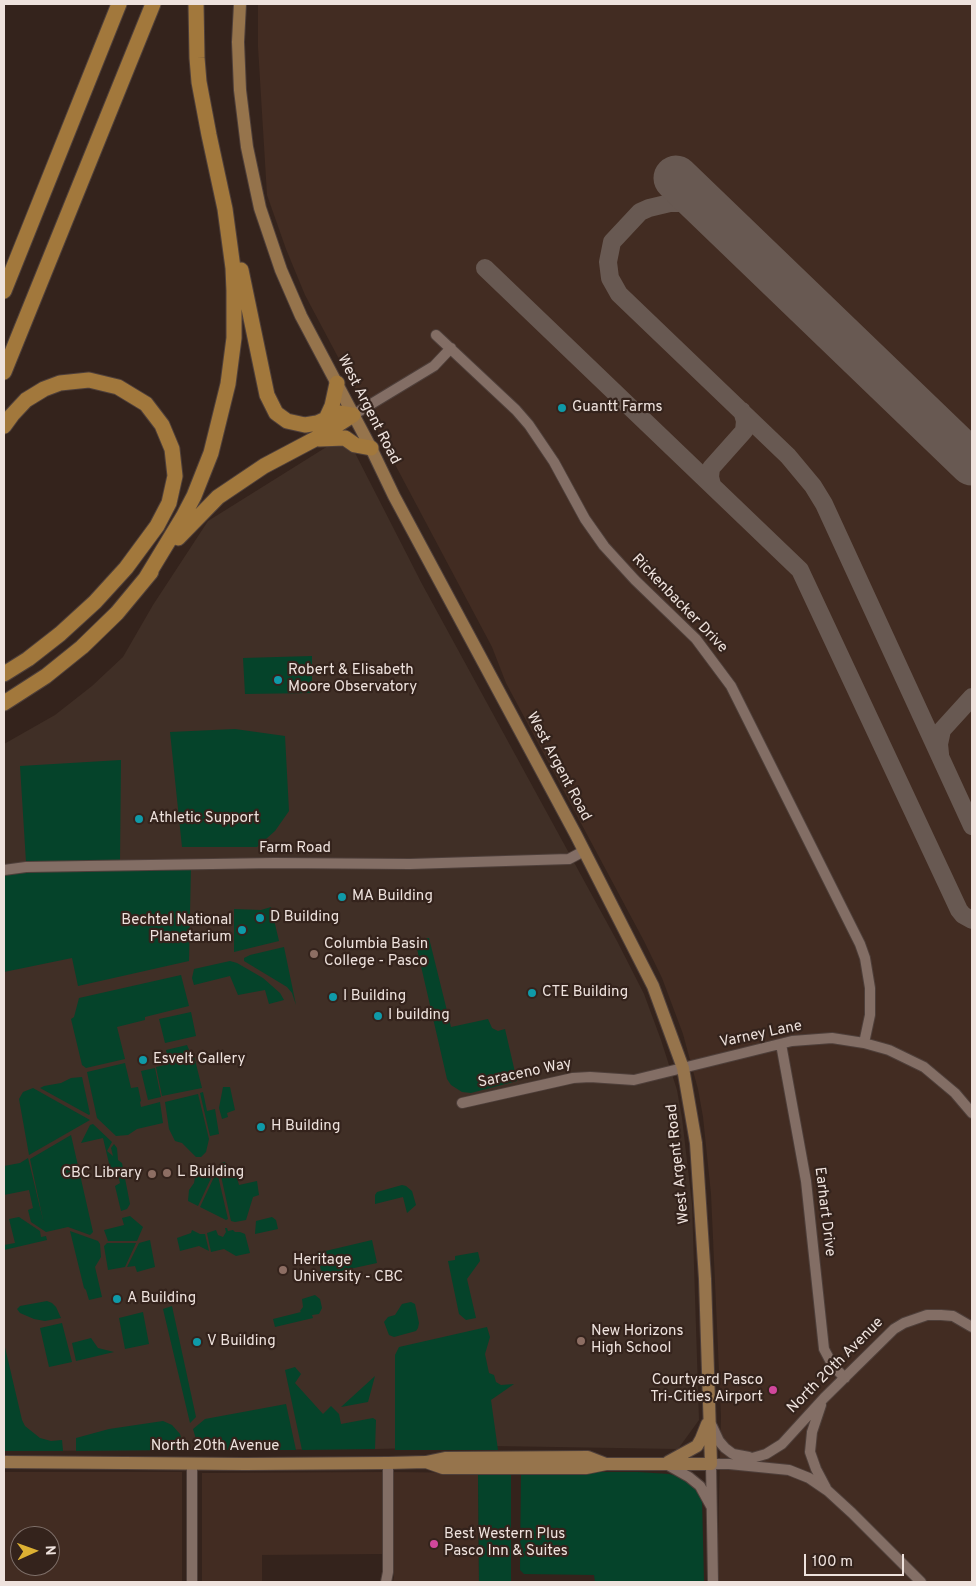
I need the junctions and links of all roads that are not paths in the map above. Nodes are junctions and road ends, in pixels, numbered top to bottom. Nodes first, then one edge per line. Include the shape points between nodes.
1 (119, 4) edge
2 (153, 4) edge
3 (196, 4) edge
4 (240, 4) edge
5 (80, 97) junction
6 (225, 209) junction
7 (4, 264) edge
8 (4, 291) edge
9 (436, 335) dead end
10 (451, 348) junction
11 (4, 372) edge
12 (337, 383) junction
13 (353, 415) junction
14 (326, 418) junction
15 (4, 426) edge
16 (315, 439) junction
17 (371, 448) junction
18 (146, 578) junction
19 (4, 674) edge
20 (4, 702) edge
21 (584, 851) junction
22 (4, 870) edge
23 (864, 1043) junction
24 (781, 1044) junction
25 (683, 1068) junction
26 (462, 1104) dead end
27 (972, 1113) edge
28 (972, 1327) edge
29 (845, 1378) junction
30 (824, 1398) junction
31 (709, 1417) junction
32 (753, 1457) junction
33 (4, 1462) edge
34 (388, 1463) junction
35 (192, 1464) junction
36 (666, 1464) junction
37 (711, 1464) junction
38 (729, 1464) junction
39 (828, 1491) junction
40 (711, 1507) junction
41 (192, 1582) edge
42 (386, 1582) edge
43 (713, 1582) edge
44 (921, 1582) edge

1 - 5 highway
2 - 11 highway
3 - 6 highway via 200,82
4 - 12 main road, West Argent Road via 240,97 255,189 286,283
5 - 7 highway
5 - 8 highway
6 - 14 highway via 272,407 281,418 299,425 318,423
6 - 18 highway via 234,291 234,338 228,384 210,453 194,496
9 - 10 street, Rickenbacker Drive
10 - 13 street via 428,370
10 - 23 street, Rickenbacker Drive via 529,425 604,546 696,639 731,686 860,944 871,1001
12 - 13 main road, West Argent Road
12 - 14 highway
13 - 14 highway via 339,413
13 - 16 highway
13 - 17 main road, West Argent Road
15 - 19 highway via 26,400 60,383 89,380 118,387 146,404 162,425 172,449 175,476 169,503 157,526 126,568 60,634
16 - 17 highway via 344,438 355,445
16 - 18 highway via 264,466 218,497 185,530
17 - 21 main road, West Argent Road
18 - 20 highway via 82,647 46,676
21 - 22 street, Farm Road via 569,859 406,864 35,866
21 - 25 main road, West Argent Road via 654,986
23 - 24 street, Varney Lane via 832,1038
23 - 27 street, Varney Lane via 889,1050 924,1067 955,1093
24 - 25 street, Varney Lane
24 - 29 street, Earhart Drive via 806,1181 824,1349 833,1366
25 - 26 street, Saraceno Way via 634,1080 573,1078
25 - 31 main road, West Argent Road via 699,1170
28 - 29 street, North 20th Avenue via 953,1316 941,1315 926,1315 904,1323
29 - 30 street, North 20th Avenue
30 - 32 street, North 20th Avenue via 776,1449
30 - 39 street via 812,1432 810,1452
31 - 32 street via 725,1448 733,1454
31 - 36 main road via 697,1446
31 - 37 main road, West Argent Road
32 - 38 street, North 20th Avenue
33 - 35 main road, North 20th Avenue
34 - 35 main road, North 20th Avenue
34 - 36 main road, North 20th Avenue via 426,1462 443,1468 586,1468 606,1464
34 - 42 street
35 - 41 street
36 - 37 main road, North 20th Avenue
36 - 40 street via 700,1486
37 - 38 street, North 20th Avenue
37 - 40 street, West Argent Road
38 - 39 street, North 20th Avenue via 789,1470
39 - 44 street, North 20th Avenue
40 - 43 street, West Argent Road

